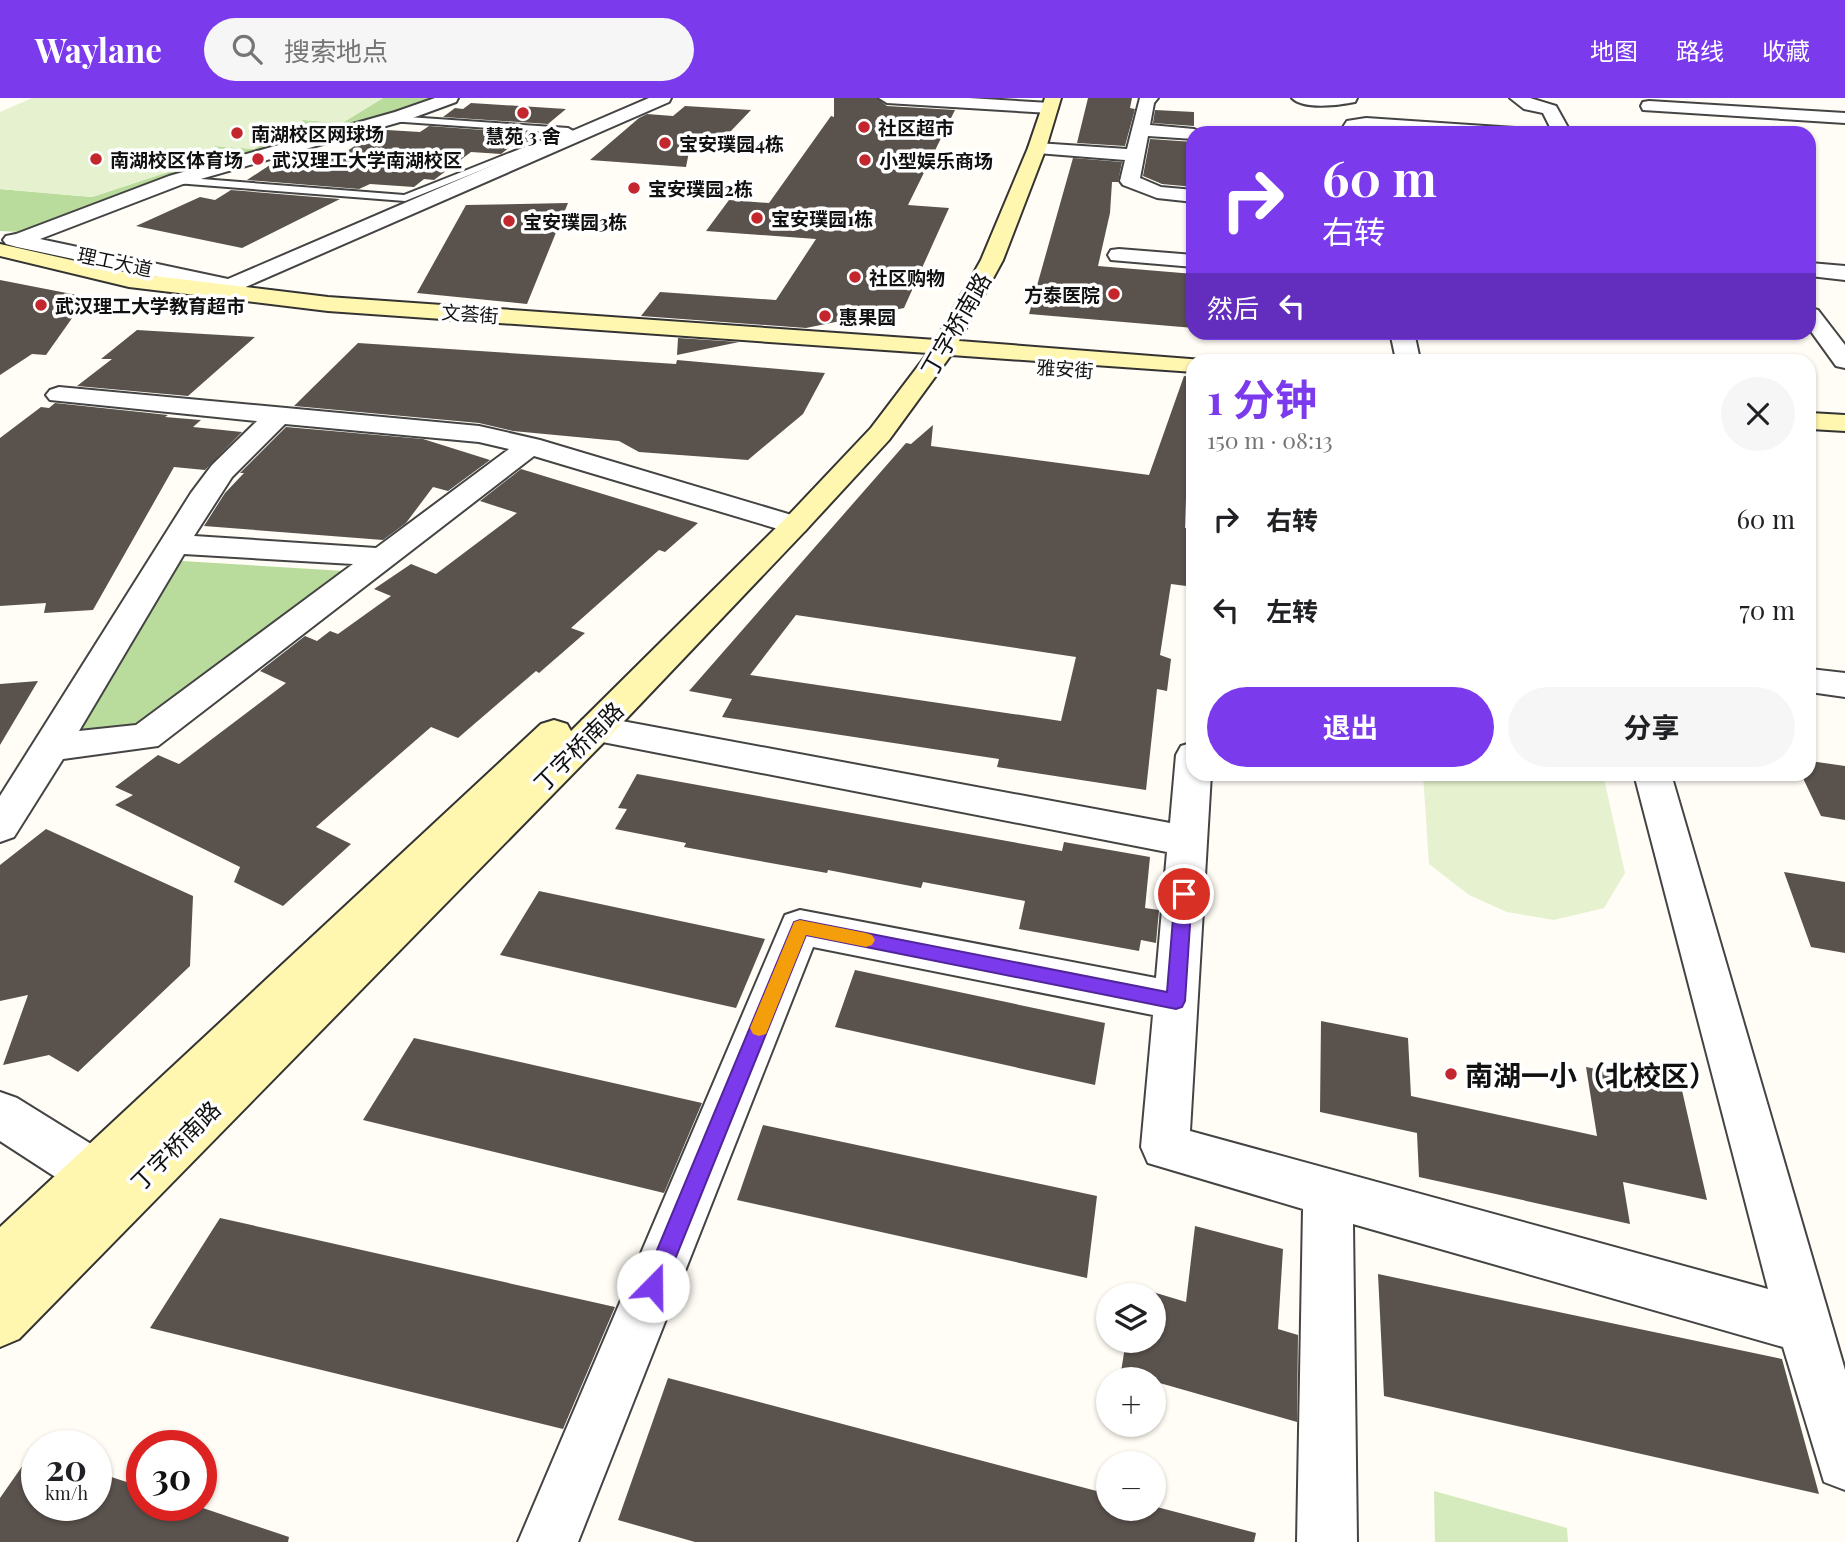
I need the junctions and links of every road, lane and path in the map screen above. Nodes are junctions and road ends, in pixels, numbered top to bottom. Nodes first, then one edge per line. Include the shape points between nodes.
1 (450, 98) edge
2 (650, 98) edge
3 (663, 98) edge
4 (887, 98) edge
5 (1150, 98) edge
6 (1300, 98) edge
7 (1349, 98) edge
8 (1518, 98) edge
9 (1646, 102) edge
10 (1043, 103) edge
11 (393, 119) junction
12 (1844, 119) edge
13 (1663, 124) dead end
14 (1352, 126) edge
15 (1411, 126) edge
16 (1558, 126) edge
17 (573, 131) junction
18 (1186, 135) edge
19 (1040, 139) junction
20 (1138, 141) junction
21 (176, 180) junction
22 (1186, 195) edge
23 (6, 242) edge
24 (1119, 255) dead end
25 (1186, 260) edge
26 (0, 265) edge
27 (1816, 271) edge
28 (1845, 273) edge
29 (224, 289) junction
30 (946, 301) dead end
31 (1816, 323) edge
32 (929, 346) junction
33 (1845, 361) edge
34 (1186, 364) edge
35 (1186, 376) edge
36 (59, 395) dead end
37 (1816, 409) edge
38 (1845, 411) edge
39 (280, 414) junction
40 (1816, 422) edge
41 (1845, 424) edge
42 (530, 446) junction
43 (782, 522) junction
44 (176, 544) junction
45 (381, 557) junction
46 (1816, 682) edge
47 (1845, 685) edge
48 (595, 729) junction
49 (52, 747) junction
50 (1192, 781) edge
51 (1655, 781) edge
52 (0, 827) edge
53 (1187, 841) junction
54 (1176, 1001) junction
55 (0, 1114) edge
56 (109, 1184) junction
57 (1328, 1193) junction
58 (0, 1262) edge
59 (0, 1320) edge
60 (1804, 1326) junction
61 (1845, 1461) edge
62 (548, 1542) edge
63 (1327, 1542) edge

1 - 11 street
2 - 17 lane
3 - 29 street
4 - 10 street
5 - 20 street
6 - 7 street
8 - 16 street via 1550,110
9 - 12 street
9 - 13 street
10 - 19 main road, 丁字桥南路
10 - 30 main road, 丁字桥南路 via 978,246
11 - 17 lane
11 - 21 street
14 - 15 street
17 - 21 lane via 405,198
18 - 20 street
19 - 20 street
19 - 32 main road, 丁字桥南路 via 992,260
20 - 22 street via 1130,181 1157,192
21 - 23 street
23 - 29 street, 理工大道
24 - 25 street
26 - 32 main road, 文荟街 via 81,284 364,317
27 - 28 street
29 - 32 main road, 文荟街 via 328,304
31 - 33 street
32 - 34 main road, 雅安街
32 - 35 main road, 雅安街
32 - 43 main road, 丁字桥南路 via 880,434
36 - 39 street
37 - 38 main road
39 - 42 street via 452,430
39 - 44 street via 212,483
40 - 41 main road
42 - 43 street
42 - 45 street
43 - 48 main road, 丁字桥南路
43 - 56 main road, 丁字桥南路 via 568,720
44 - 45 street
44 - 49 street
45 - 49 street via 145,737
46 - 47 street
48 - 53 street
48 - 56 main road, 丁字桥南路
49 - 52 street
50 - 53 street
51 - 60 street
53 - 54 street
54 - 57 street via 1165,1147
54 - 62 street via 800,927
55 - 56 street
56 - 58 main road, 丁字桥南路
56 - 59 main road, 丁字桥南路
57 - 60 street
57 - 63 street
60 - 61 street

